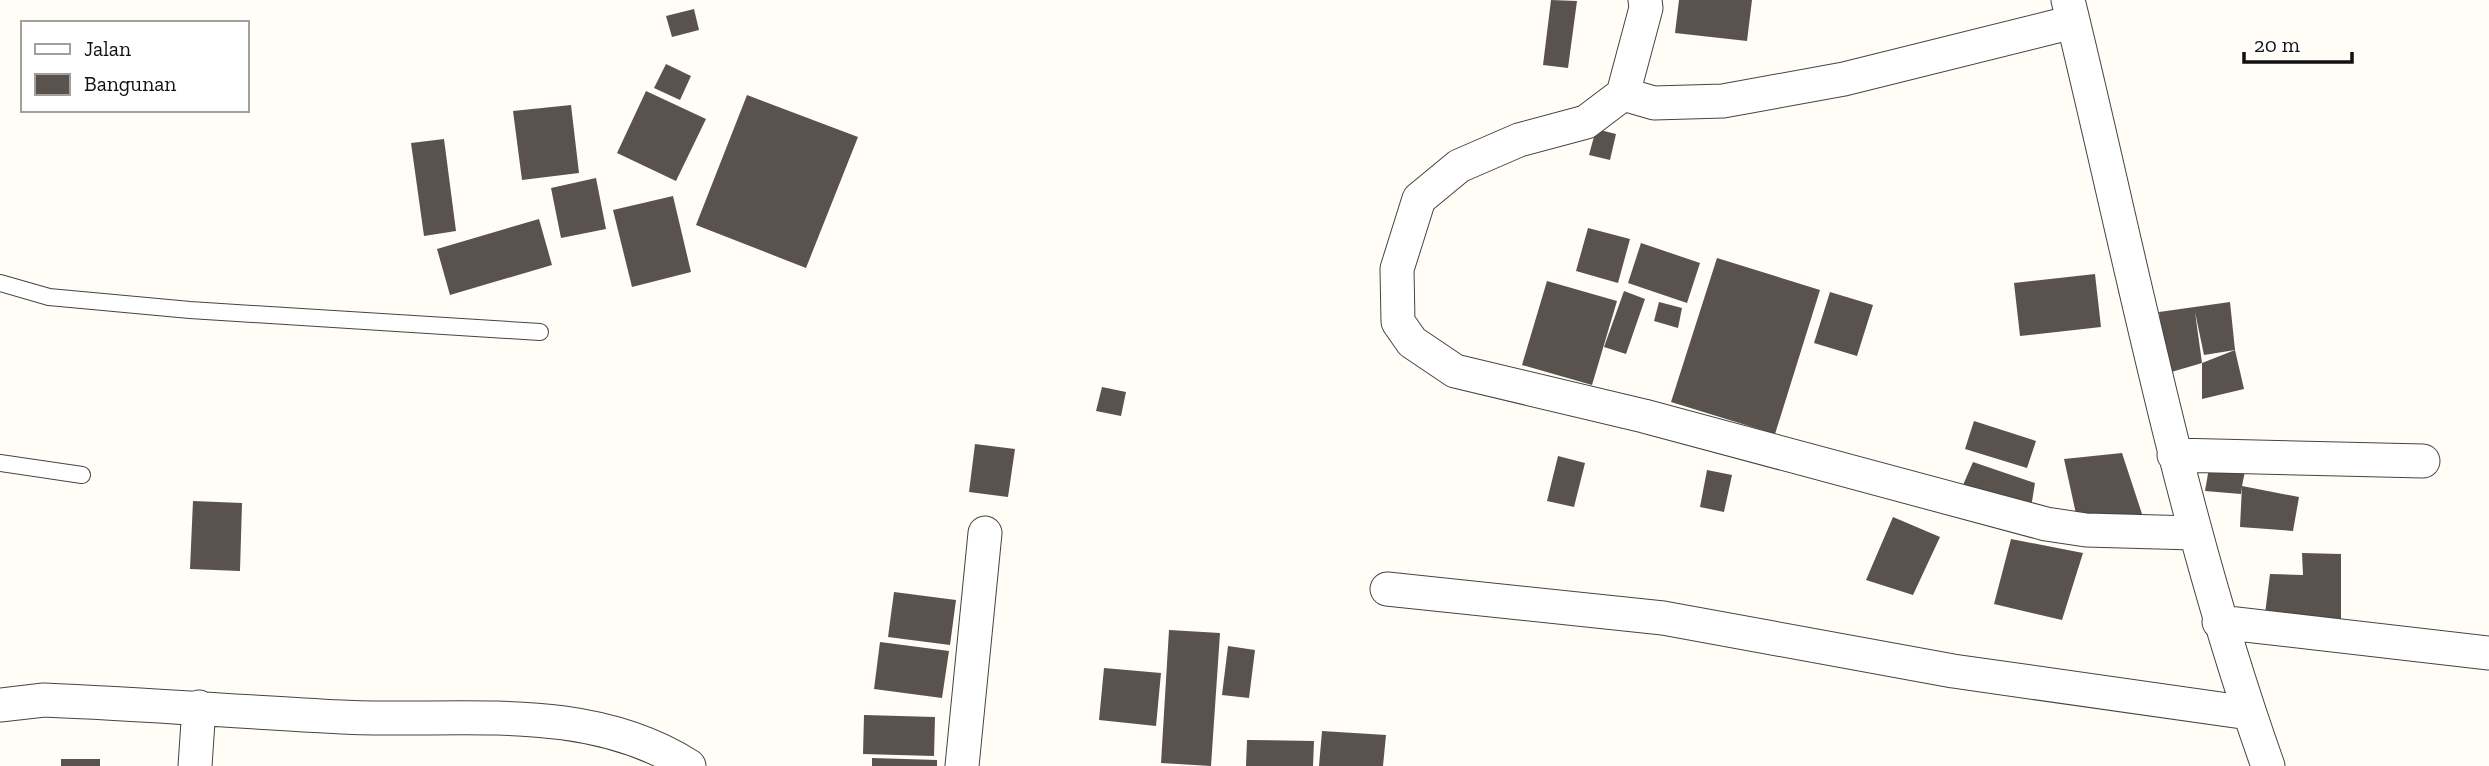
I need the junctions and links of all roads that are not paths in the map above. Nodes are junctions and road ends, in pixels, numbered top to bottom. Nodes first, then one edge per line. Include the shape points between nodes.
1 (1644, 0) edge
2 (2071, 11) edge
3 (1623, 94) junction
4 (0, 283) edge
5 (540, 332) dead end
6 (2174, 455) junction
7 (2423, 461) dead end
8 (0, 463) edge
9 (82, 475) dead end
10 (985, 533) dead end
11 (2193, 533) junction
12 (1387, 589) dead end
13 (2219, 622) junction
14 (2489, 653) edge
15 (0, 705) edge
16 (199, 707) junction
17 (2249, 713) junction
18 (195, 766) edge
19 (689, 766) edge
20 (962, 766) edge
21 (2268, 766) edge

1 - 3 street via 1646,8
2 - 3 street via 1844,79 1723,101 1654,103
2 - 6 street
3 - 11 street via 1586,122 1519,139 1459,166 1419,199 1397,269 1398,322 1412,342 1455,372 1644,416 2046,524 2086,530
4 - 5 lane via 49,297 190,310
6 - 7 street
6 - 11 street
8 - 9 lane
10 - 20 street
11 - 13 street
12 - 17 street via 1663,618 1953,671
13 - 14 street
13 - 17 street
15 - 16 street via 44,699
16 - 18 street
16 - 19 street via 345,717 465,716 576,723 663,750
17 - 21 street

